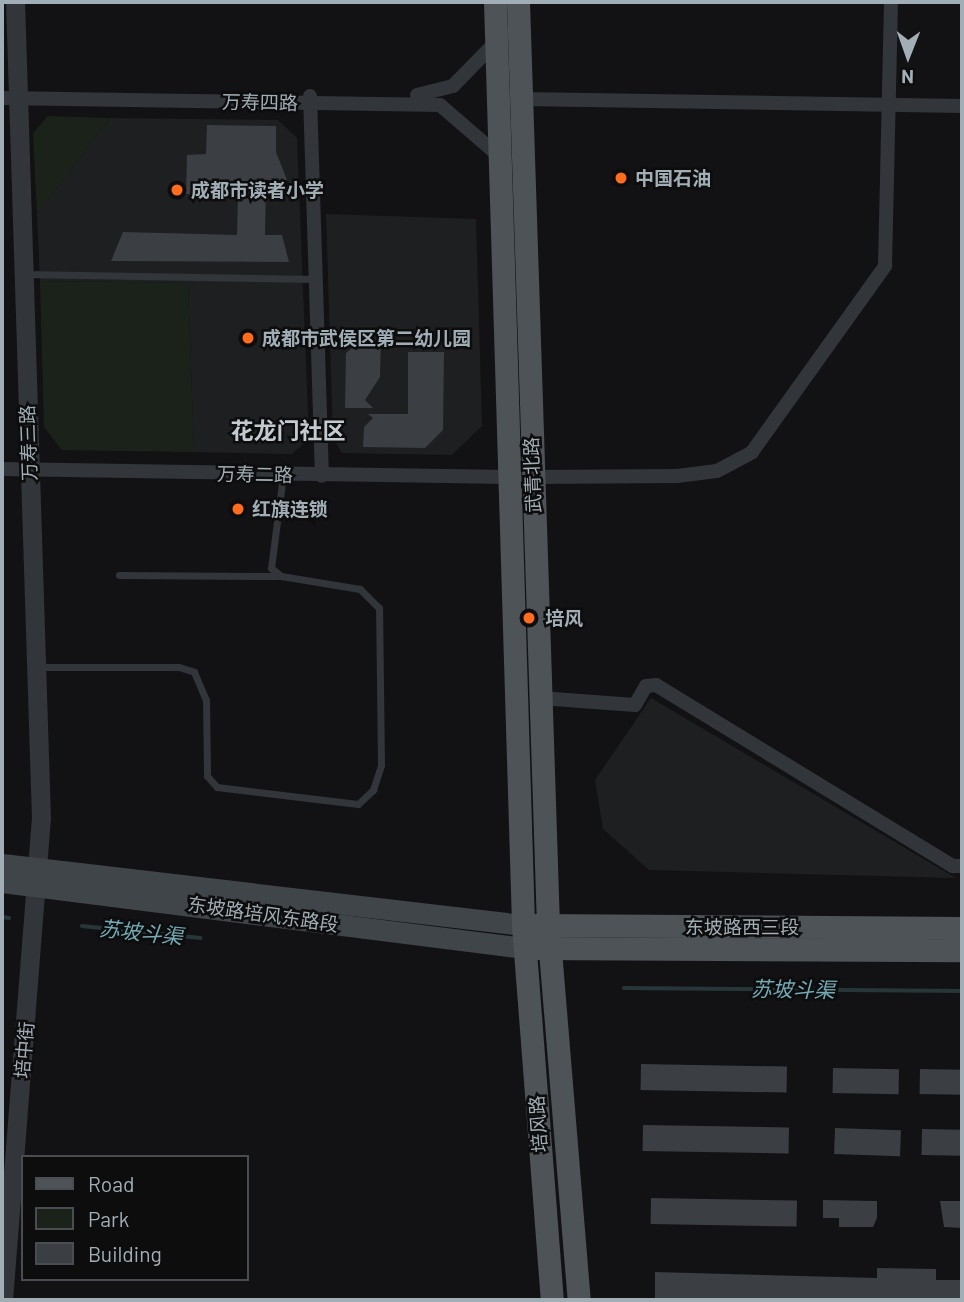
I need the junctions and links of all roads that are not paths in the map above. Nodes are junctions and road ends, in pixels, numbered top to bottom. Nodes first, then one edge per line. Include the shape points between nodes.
1 (15, 2) edge
2 (495, 2) edge
3 (518, 2) edge
4 (891, 2) edge
5 (496, 42) junction
6 (10, 93) edge
7 (310, 98) junction
8 (521, 99) junction
9 (889, 105) junction
10 (962, 106) edge
11 (499, 156) junction
12 (23, 274) junction
13 (317, 279) junction
14 (2, 470) edge
15 (29, 470) junction
16 (283, 475) junction
17 (322, 476) junction
18 (508, 477) junction
19 (532, 477) junction
20 (119, 575) dead end
21 (281, 576) junction
22 (36, 667) junction
23 (540, 698) junction
24 (962, 866) edge
25 (5, 867) edge
26 (38, 876) junction
27 (523, 925) junction
28 (962, 928) edge
29 (549, 937) junction
30 (524, 948) junction
31 (962, 950) edge
32 (3, 1300) edge
33 (552, 1300) edge
34 (579, 1300) edge

1 - 6 street, 万寿三路
2 - 5 main road, 武青北路
3 - 8 main road, 武青北路
4 - 9 street
5 - 7 street, 万寿四路 via 439,94
5 - 11 main road, 武青北路
6 - 7 street, 万寿四路
6 - 12 street, 万寿三路
7 - 11 street, 万寿四路 via 440,105
7 - 13 street
8 - 9 street
8 - 19 main road, 武青北路
9 - 10 street
9 - 19 street via 885,266 752,452 717,471 677,476
11 - 18 main road, 武青北路
12 - 13 lane
12 - 15 street, 万寿三路
13 - 17 street
14 - 15 street, 万寿二路
15 - 16 street, 万寿二路
15 - 22 street, 万寿三路
16 - 17 street, 万寿二路
16 - 21 lane via 268,557
17 - 18 street, 万寿二路
18 - 27 main road, 武青北路
19 - 23 main road, 武青北路
20 - 21 lane
21 - 22 lane via 360,589 379,608 381,765 373,790 358,804 217,787 207,776 206,700 194,672 179,667
22 - 26 street, 万寿三路
23 - 24 street via 635,705 646,686 656,685 953,866
23 - 29 main road, 武青北路
25 - 26 main road, 东坡路培风东路段
26 - 27 main road, 东坡路培风东路段
26 - 30 main road, 东坡路培风东路段
26 - 32 street, 培中街
27 - 29 main road, 东坡路西三段
27 - 30 main road, 武青北路
28 - 29 main road, 东坡路西三段
29 - 30 main road, 东坡路西三段
29 - 31 main road, 东坡路西三段
29 - 34 main road, 培风路
30 - 33 main road, 培风路

